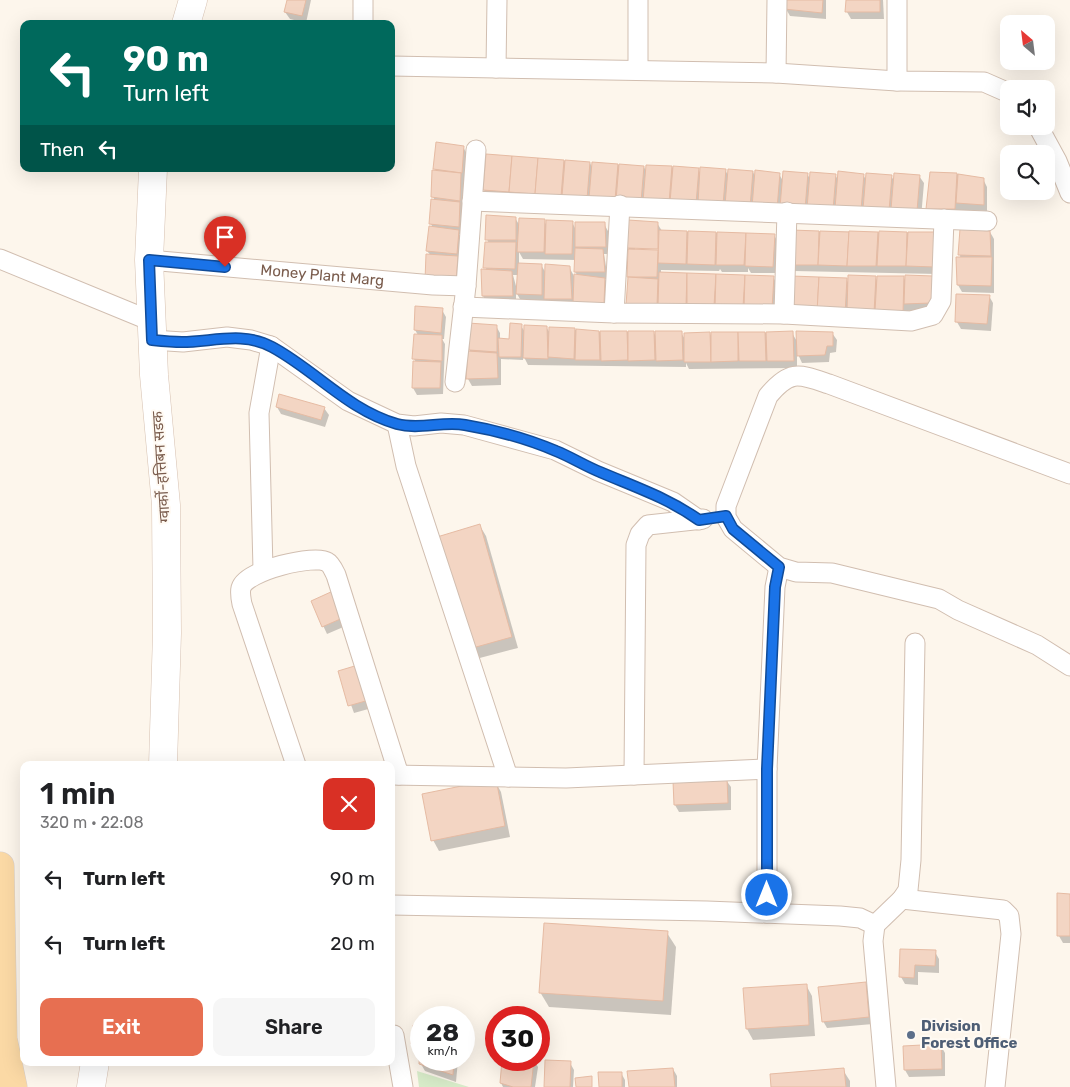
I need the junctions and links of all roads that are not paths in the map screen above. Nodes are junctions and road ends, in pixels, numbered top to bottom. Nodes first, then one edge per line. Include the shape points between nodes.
1 (193, 0) edge
2 (362, 0) edge
3 (497, 0) edge
4 (638, 0) edge
5 (777, 0) edge
6 (897, 0) edge
7 (187, 20) edge
8 (363, 20) edge
9 (395, 66) edge
10 (496, 68) junction
11 (638, 69) junction
12 (776, 73) junction
13 (897, 80) junction
14 (1000, 89) edge
15 (1043, 135) edge
16 (476, 150) dead end
17 (154, 172) edge
18 (1070, 192) edge
19 (472, 201) junction
20 (620, 205) junction
21 (788, 212) junction
22 (944, 219) junction
23 (988, 221) dead end
24 (0, 259) edge
25 (149, 260) junction
26 (466, 286) junction
27 (463, 307) junction
28 (614, 313) junction
29 (784, 314) junction
30 (152, 330) junction
31 (271, 346) junction
32 (455, 382) dead end
33 (397, 424) junction
34 (1070, 474) edge
35 (726, 516) junction
36 (699, 520) junction
37 (779, 567) junction
38 (264, 569) junction
39 (914, 643) dead end
40 (1070, 666) edge
41 (163, 761) edge
42 (295, 761) edge
43 (391, 761) edge
44 (767, 769) junction
45 (395, 775) edge
46 (634, 775) junction
47 (508, 777) junction
48 (0, 866) edge
49 (902, 899) junction
50 (395, 904) edge
51 (767, 913) junction
52 (875, 925) junction
53 (395, 1042) edge
54 (94, 1066) edge
55 (13, 1087) edge
56 (91, 1087) edge
57 (403, 1087) edge
58 (886, 1087) edge
59 (995, 1087) edge

1 - 7 main road
2 - 8 street
3 - 10 street
4 - 11 street
5 - 12 street
6 - 13 street
9 - 10 street
10 - 11 street
11 - 12 street
12 - 13 street
13 - 14 street via 984,82
15 - 18 street
16 - 19 street
17 - 25 main road, ग्वार्को-हत्तिबन सडक
19 - 20 street
19 - 26 street
20 - 21 street
20 - 28 street
21 - 22 street
21 - 29 street
22 - 23 street
22 - 29 street via 941,301 933,315 911,321
24 - 30 street
25 - 26 street, Money Plant Marg
25 - 30 main road, ग्वार्को-हत्तिबन सडक
26 - 27 street
27 - 28 street
27 - 32 street
28 - 29 street
30 - 31 street via 183,342 227,337
30 - 41 main road, ग्वार्को-हत्तिबन सडक via 166,505
31 - 33 street via 348,401
31 - 38 street via 259,413
33 - 36 street via 464,425 555,450 674,502
33 - 47 street via 406,466
34 - 35 street via 829,384 802,375 791,375 768,396 726,506
35 - 36 street
35 - 37 street via 733,529
36 - 46 street via 648,525 636,545
37 - 40 street via 796,572 832,573 939,599 1037,645
37 - 44 street via 775,587
38 - 42 street via 247,579 241,588 242,604
38 - 43 street via 319,559 328,562 336,575
39 - 49 street via 911,860 908,890
44 - 46 street
44 - 51 street
45 - 47 street
46 - 47 street
48 - 55 main road via 3,1039
49 - 52 street
49 - 59 street via 1003,910 1009,916 1011,934
50 - 51 street
51 - 52 street via 860,918
52 - 58 street via 873,941
53 - 57 street
54 - 56 main road

